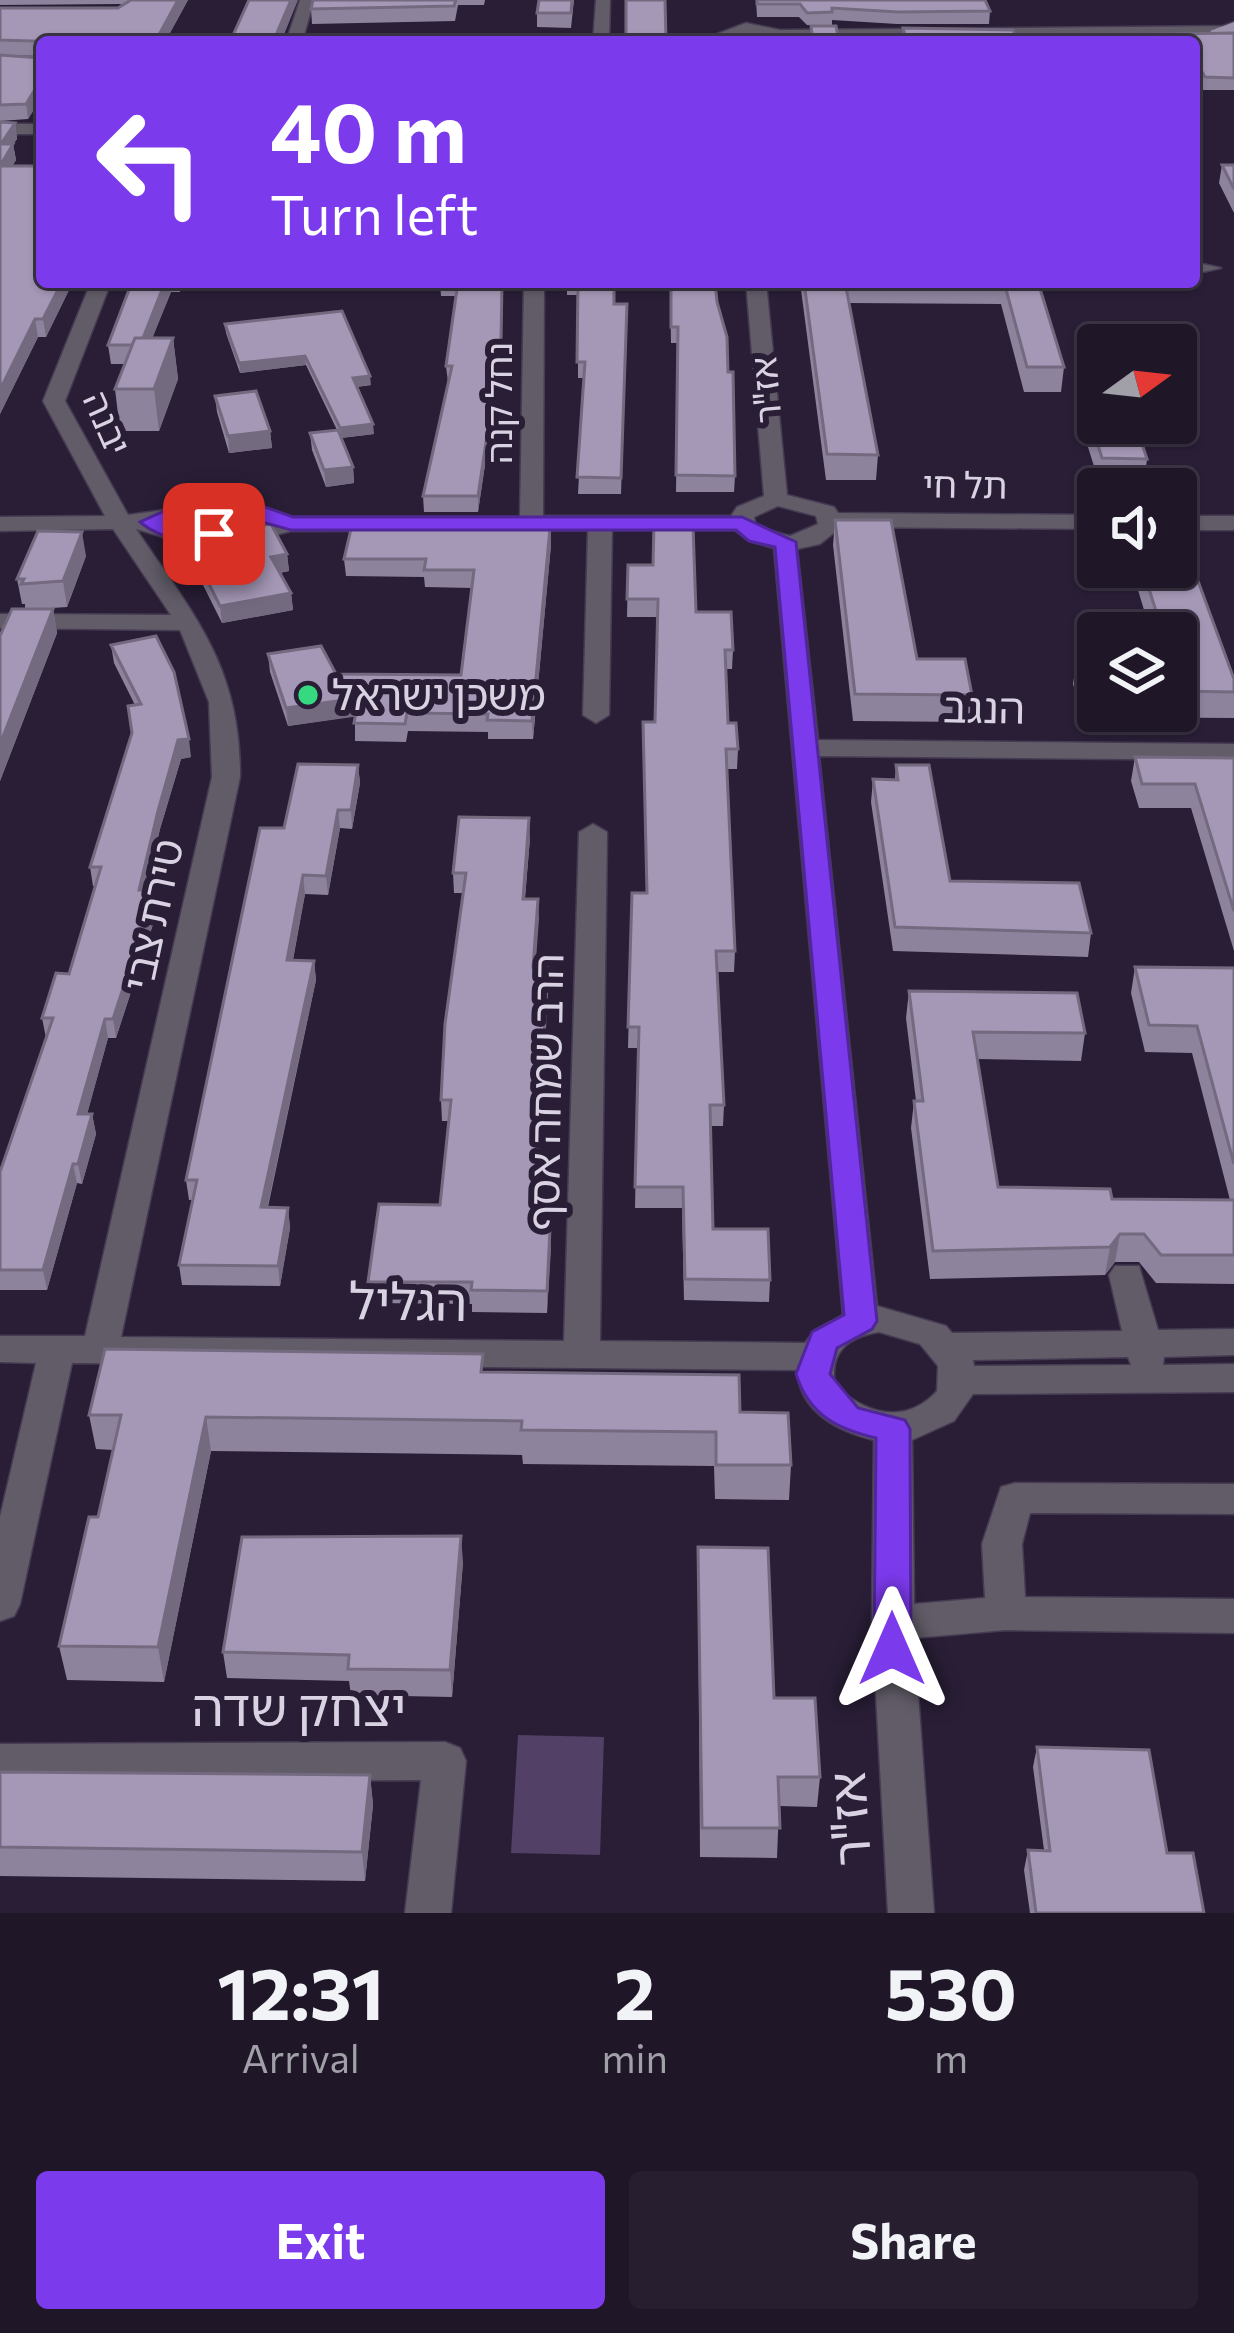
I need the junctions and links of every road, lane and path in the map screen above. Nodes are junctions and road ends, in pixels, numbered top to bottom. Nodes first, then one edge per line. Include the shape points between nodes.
1 (307, 0) edge
2 (603, 0) edge
3 (730, 11) dead end
4 (1230, 30) edge
5 (736, 35) edge
6 (296, 36) edge
7 (602, 36) edge
8 (1084, 36) edge
9 (0, 129) edge
10 (36, 129) edge
11 (99, 288) edge
12 (534, 288) edge
13 (757, 288) edge
14 (776, 499) junction
15 (830, 520) junction
16 (120, 522) junction
17 (1077, 522) edge
18 (1197, 523) edge
19 (1234, 523) edge
20 (0, 524) edge
21 (531, 524) junction
22 (600, 524) junction
23 (742, 524) junction
24 (785, 542) junction
25 (0, 621) edge
26 (190, 623) junction
27 (596, 715) dead end
28 (806, 748) junction
29 (1234, 752) edge
30 (593, 832) dead end
31 (1127, 1275) dead end
32 (860, 1321) junction
33 (1142, 1342) junction
34 (1234, 1342) edge
35 (0, 1349) edge
36 (57, 1349) junction
37 (100, 1349) junction
38 (582, 1355) junction
39 (814, 1357) junction
40 (953, 1364) junction
41 (1152, 1378) junction
42 (1234, 1378) edge
43 (893, 1429) junction
44 (1234, 1499) edge
45 (0, 1604) edge
46 (1006, 1612) junction
47 (1234, 1616) edge
48 (892, 1623) junction
49 (0, 1762) edge
50 (428, 1913) edge
51 (911, 1913) edge

1 - 6 street
2 - 7 street
3 - 5 street
4 - 8 street
9 - 10 street
11 - 16 street, יבנה via 53,400
12 - 21 street, נחל קנה
13 - 14 street, אז"ר
14 - 15 street via 816,506
14 - 23 street via 753,506
15 - 17 street, תל חי
15 - 24 street via 825,533
16 - 20 street
16 - 21 street via 150,522 177,534 252,534 291,524
16 - 26 street, טירת צבי
18 - 19 street
21 - 22 street
22 - 23 street
22 - 27 street
23 - 24 street
24 - 28 street
25 - 26 street
26 - 37 street, טירת צבי via 225,698 226,777
28 - 29 street, הנגב
28 - 32 street
30 - 38 street, הרב שמחה אסף
31 - 33 street
32 - 39 street via 823,1341
32 - 40 street via 918,1326
33 - 34 street
33 - 40 street
33 - 41 street
35 - 36 street, הגליל
36 - 37 street, הגליל
36 - 45 street
37 - 38 street, הגליל
38 - 39 street, הגליל
39 - 43 street via 818,1391 831,1406 848,1419
40 - 41 street
40 - 43 street via 956,1395 932,1420
41 - 42 street
43 - 48 street, אז"ר
44 - 46 street via 1015,1498 1002,1544
46 - 47 street
46 - 48 street
48 - 51 street, אז"ר
49 - 50 street, יצחק שדה via 445,1761

